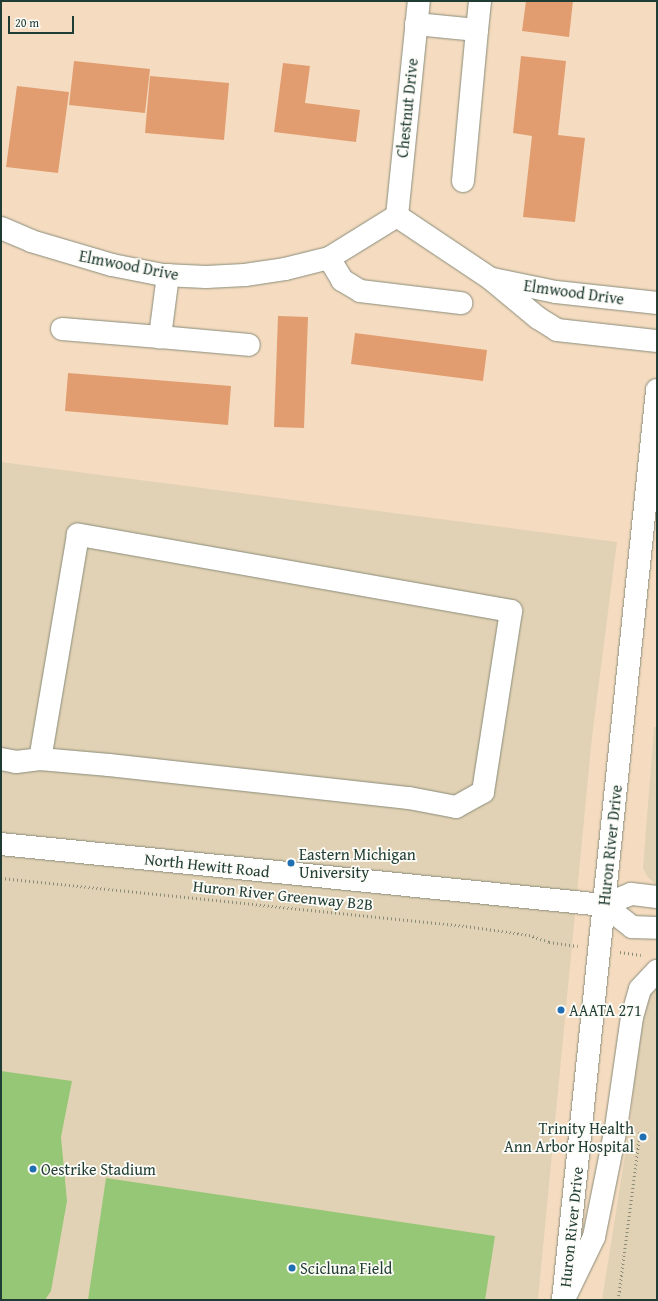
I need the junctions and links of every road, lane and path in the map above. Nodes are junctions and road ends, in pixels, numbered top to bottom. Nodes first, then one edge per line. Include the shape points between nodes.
1 (419, 1) edge
2 (480, 1) edge
3 (416, 24) junction
4 (477, 30) junction
5 (463, 182) dead end
6 (397, 216) junction
7 (1, 228) edge
8 (329, 258) junction
9 (168, 275) junction
10 (491, 279) junction
11 (461, 303) dead end
12 (657, 303) edge
13 (62, 329) dead end
14 (160, 337) junction
15 (657, 341) edge
16 (249, 345) dead end
17 (657, 390) edge
18 (1, 759) edge
19 (40, 759) junction
20 (1, 844) edge
21 (1, 878) edge
22 (657, 897) edge
23 (604, 905) junction
24 (657, 928) edge
25 (562, 945) dead end
26 (657, 970) edge
27 (640, 1129) dead end
28 (563, 1300) edge
29 (618, 1300) edge

1 - 3 street, Chestnut Drive
2 - 4 street
3 - 4 street
3 - 6 street, Chestnut Drive
4 - 5 street
6 - 8 street, Elmwood Drive
6 - 10 street, Elmwood Drive
7 - 9 street, Elmwood Drive via 67,252
8 - 9 street, Elmwood Drive via 285,269 245,275
8 - 11 street via 342,280 360,291
9 - 14 street
10 - 12 street, Elmwood Drive via 556,292
10 - 15 street, Elmwood Drive via 538,318 557,330
13 - 14 street
14 - 16 street
17 - 23 street, Huron River Drive
18 - 19 street via 16,762
19 - 19 street via 78,535 510,611 483,792 456,807 408,798
20 - 23 street, North Hewitt Road
21 - 25 path, Huron River Greenway B2B via 466,926 529,935
22 - 23 street via 631,894
23 - 24 street via 632,927
23 - 28 street, Huron River Drive
26 - 28 street via 640,989 632,1017 616,1128 594,1237
27 - 29 path

